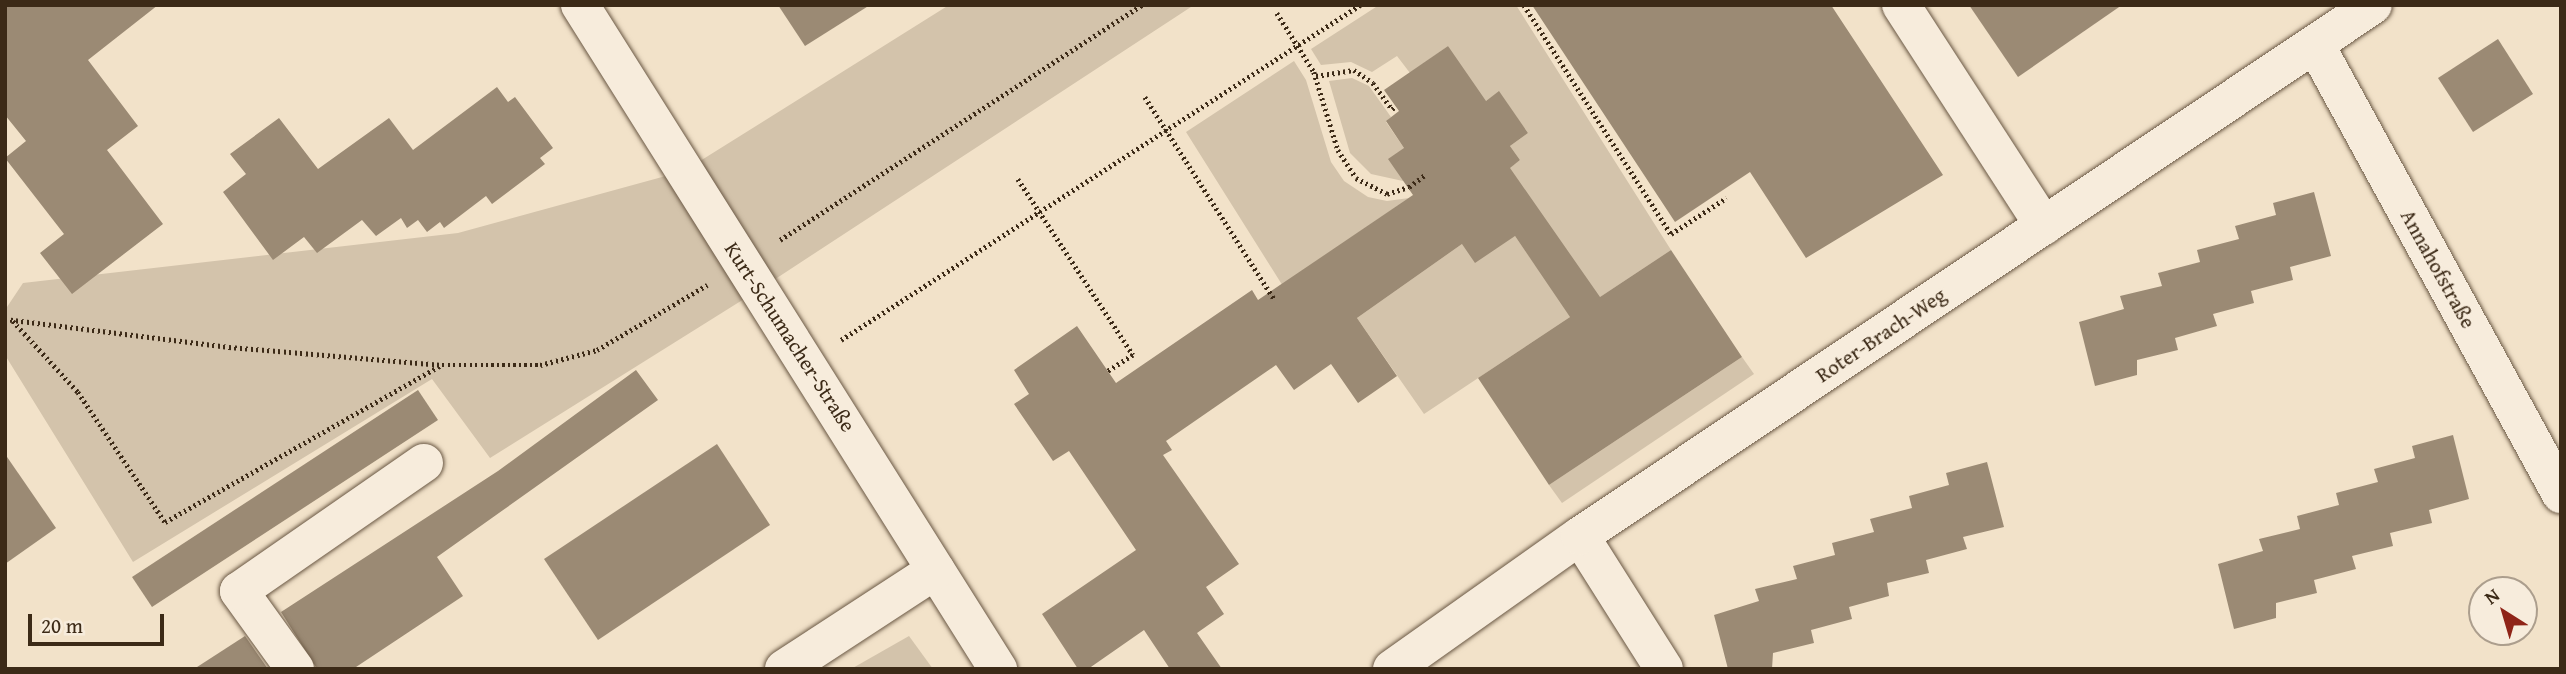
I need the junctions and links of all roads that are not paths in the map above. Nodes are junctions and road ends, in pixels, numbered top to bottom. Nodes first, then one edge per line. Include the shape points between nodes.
1 (580, 5) edge
2 (1900, 5) edge
3 (2372, 5) edge
4 (2315, 44) junction
5 (2044, 226) junction
6 (425, 463) dead end
7 (2561, 494) edge
8 (1580, 536) junction
9 (936, 570) junction
10 (295, 669) edge
11 (784, 669) edge
12 (999, 669) edge
13 (1392, 669) edge
14 (1664, 669) edge

1 - 9 street, Kurt-Schumacher-Straße
2 - 5 street
3 - 4 street, Roter-Brach-Weg
4 - 5 street, Roter-Brach-Weg
4 - 7 street, Annahofstraße
5 - 8 street, Roter-Brach-Weg
6 - 10 street via 239,591
8 - 13 street, Roter-Brach-Weg
8 - 14 street
9 - 11 street
9 - 12 street, Kurt-Schumacher-Straße

